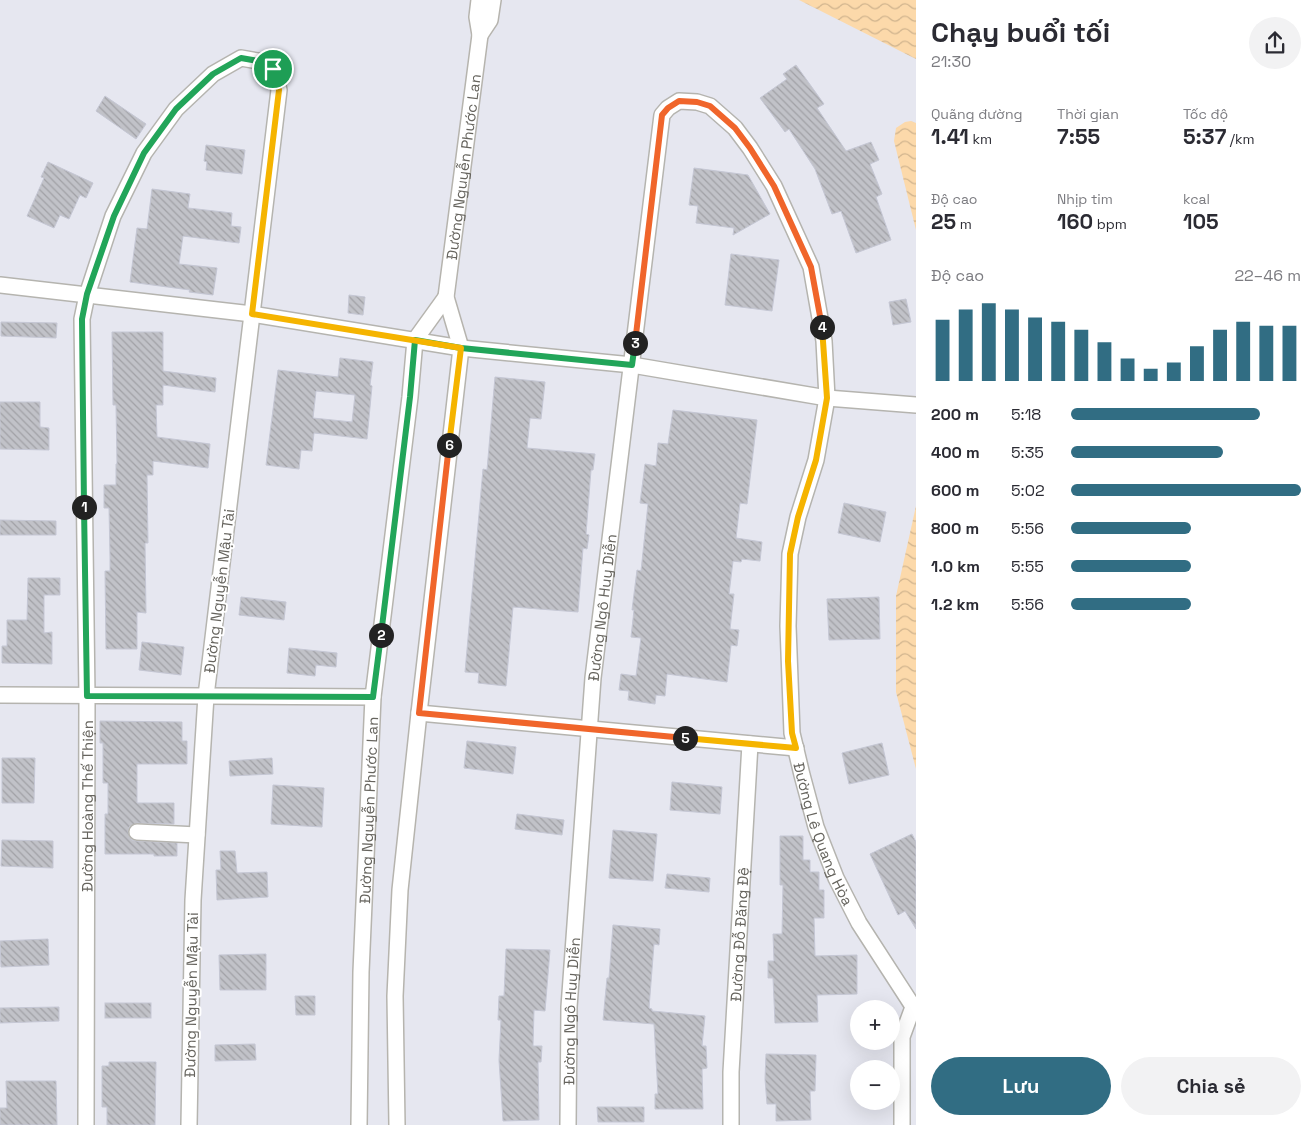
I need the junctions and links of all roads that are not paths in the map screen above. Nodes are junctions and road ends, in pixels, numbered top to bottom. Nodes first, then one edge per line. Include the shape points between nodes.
1 (479, 0) edge
2 (493, 0) edge
3 (480, 35) junction
4 (279, 90) joint
5 (679, 101) joint
6 (0, 285) edge
7 (87, 294) junction
8 (446, 298) junction
9 (252, 314) junction
10 (415, 340) junction
11 (461, 348) junction
12 (632, 365) junction
13 (827, 398) junction
14 (915, 405) edge
15 (0, 695) edge
16 (87, 696) junction
17 (206, 696) junction
18 (373, 697) junction
19 (419, 713) junction
20 (590, 730) junction
21 (750, 744) junction
22 (796, 748) junction
23 (137, 832) dead end
24 (197, 835) junction
25 (915, 1009) edge
26 (86, 1125) edge
27 (189, 1125) edge
28 (359, 1125) edge
29 (397, 1125) edge
30 (568, 1125) edge
31 (731, 1125) edge
32 (902, 1125) edge

1 - 3 street
2 - 3 street via 490,20
3 - 8 street, Đường Nguyễn Phước Lan
4 - 7 street, Đường Hoàng Thế Thiện via 273,69 258,61 241,58 213,74 176,109 144,153 118,207
4 - 9 street, Đường Nguyễn Mậu Tài
5 - 12 street, Đường Ngô Huy Diễn via 662,115
5 - 13 street, Đường Lê Quang Hòa via 710,106 735,128 774,186 811,267 824,341
6 - 7 street
7 - 9 street
7 - 16 street, Đường Hoàng Thế Thiện via 82,319
8 - 10 street, Đường Nguyễn Phước Lan
8 - 11 street, Đường Nguyễn Phước Lan
9 - 10 street
9 - 17 street, Đường Nguyễn Mậu Tài
10 - 11 street
10 - 18 street, Đường Nguyễn Phước Lan
11 - 12 street
11 - 19 street, Đường Nguyễn Phước Lan
12 - 13 street
12 - 20 street, Đường Ngô Huy Diễn via 593,678
13 - 14 street
13 - 22 street, Đường Lê Quang Hòa via 816,460 790,554 788,652 792,733
15 - 16 street
16 - 17 street
16 - 26 street, Đường Hoàng Thế Thiện
17 - 18 street
17 - 24 street, Đường Nguyễn Mậu Tài
18 - 28 street, Đường Nguyễn Phước Lan via 361,972
19 - 20 street
19 - 29 street, Đường Nguyễn Phước Lan via 398,919 395,996
20 - 21 street
20 - 30 street, Đường Ngô Huy Diễn via 569,1007
21 - 22 street
21 - 31 street, Đường Đỗ Đăng Đệ via 731,1072
22 - 25 street, Đường Lê Quang Hòa via 816,827 836,878 858,923
23 - 24 street
24 - 27 street, Đường Nguyễn Mậu Tài
25 - 32 street via 902,1037

